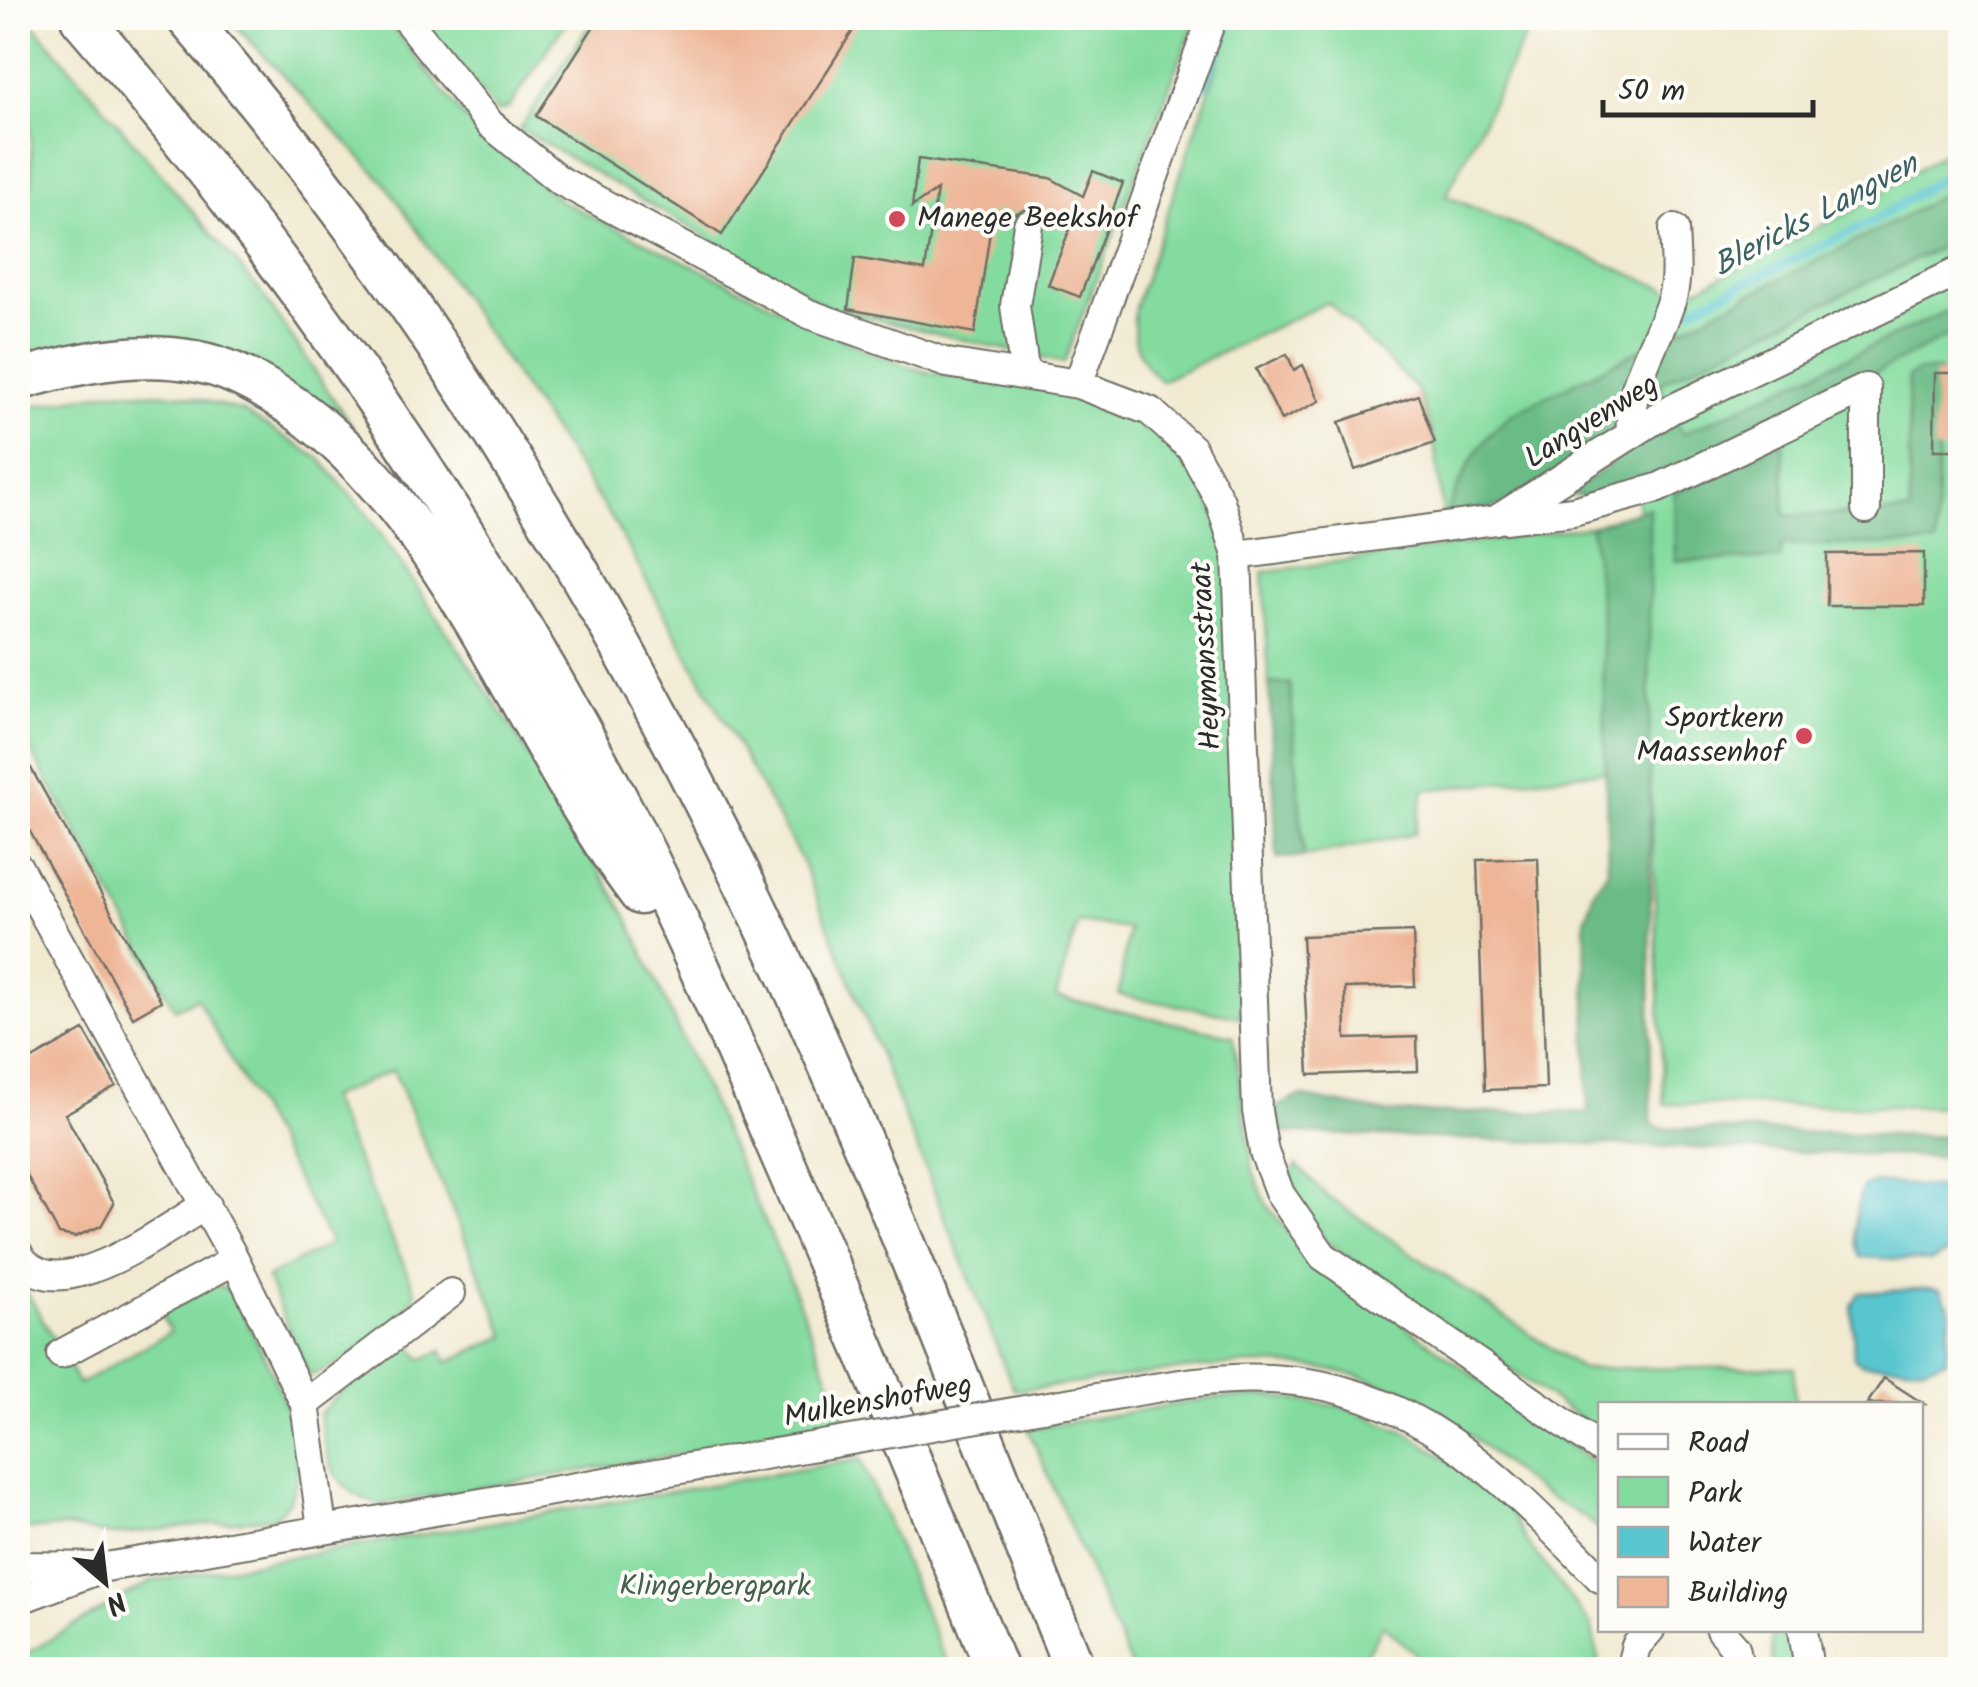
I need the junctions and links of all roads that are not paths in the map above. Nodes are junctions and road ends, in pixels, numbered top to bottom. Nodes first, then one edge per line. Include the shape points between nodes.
1 (81, 18) edge
2 (187, 18) edge
3 (405, 18) edge
4 (1212, 18) edge
5 (1028, 225) dead end
6 (1674, 230) dead end
7 (1960, 271) edge
8 (1026, 376) junction
9 (18, 380) edge
10 (1078, 384) junction
11 (1631, 434) junction
12 (1866, 509) dead end
13 (1496, 520) junction
14 (1237, 554) junction
15 (18, 866) edge
16 (702, 974) junction
17 (206, 1206) junction
18 (18, 1253) edge
19 (236, 1260) junction
20 (452, 1292) dead end
21 (61, 1354) dead end
22 (305, 1404) junction
23 (1598, 1447) edge
24 (322, 1528) junction
25 (18, 1566) edge
26 (106, 1567) junction
27 (1598, 1576) edge
28 (18, 1600) edge
29 (1646, 1632) edge
30 (1725, 1632) edge
31 (1803, 1632) edge
32 (998, 1670) edge
33 (1076, 1670) edge
34 (1630, 1670) edge
35 (1740, 1670) edge
36 (1809, 1670) edge

1 - 16 highway via 200,158 397,430 559,695
2 - 33 highway via 271,114 369,246 553,525 631,665 804,1010
3 - 8 street, Heymansstraat via 490,124 559,180 809,314 946,363
4 - 10 street
5 - 8 street via 1016,306
6 - 11 street via 1670,305 1629,408
7 - 11 street, Langvenweg
8 - 10 street, Heymansstraat
9 - 16 highway via 107,358 173,361 231,372 320,426 362,463 398,509 631,882
10 - 14 street, Heymansstraat via 1150,411 1192,449
11 - 13 street, Langvenweg
12 - 13 street via 1866,388 1658,488 1573,511
13 - 14 street, Langvenweg
14 - 23 street, Heymansstraat via 1257,1112 1280,1194 1323,1256
15 - 17 street
16 - 32 highway
17 - 18 street via 84,1274 48,1278
17 - 19 street
19 - 21 street
19 - 22 street
20 - 22 street
22 - 24 street
24 - 26 street, Mulkenshofweg
24 - 27 street, Mulkenshofweg, bridge via 1060,1404 1272,1379 1348,1392 1417,1418 1476,1458
25 - 26 street, Mulkenshofweg
26 - 28 street, Mulkenshofweg
29 - 34 street
30 - 35 street
31 - 36 street

